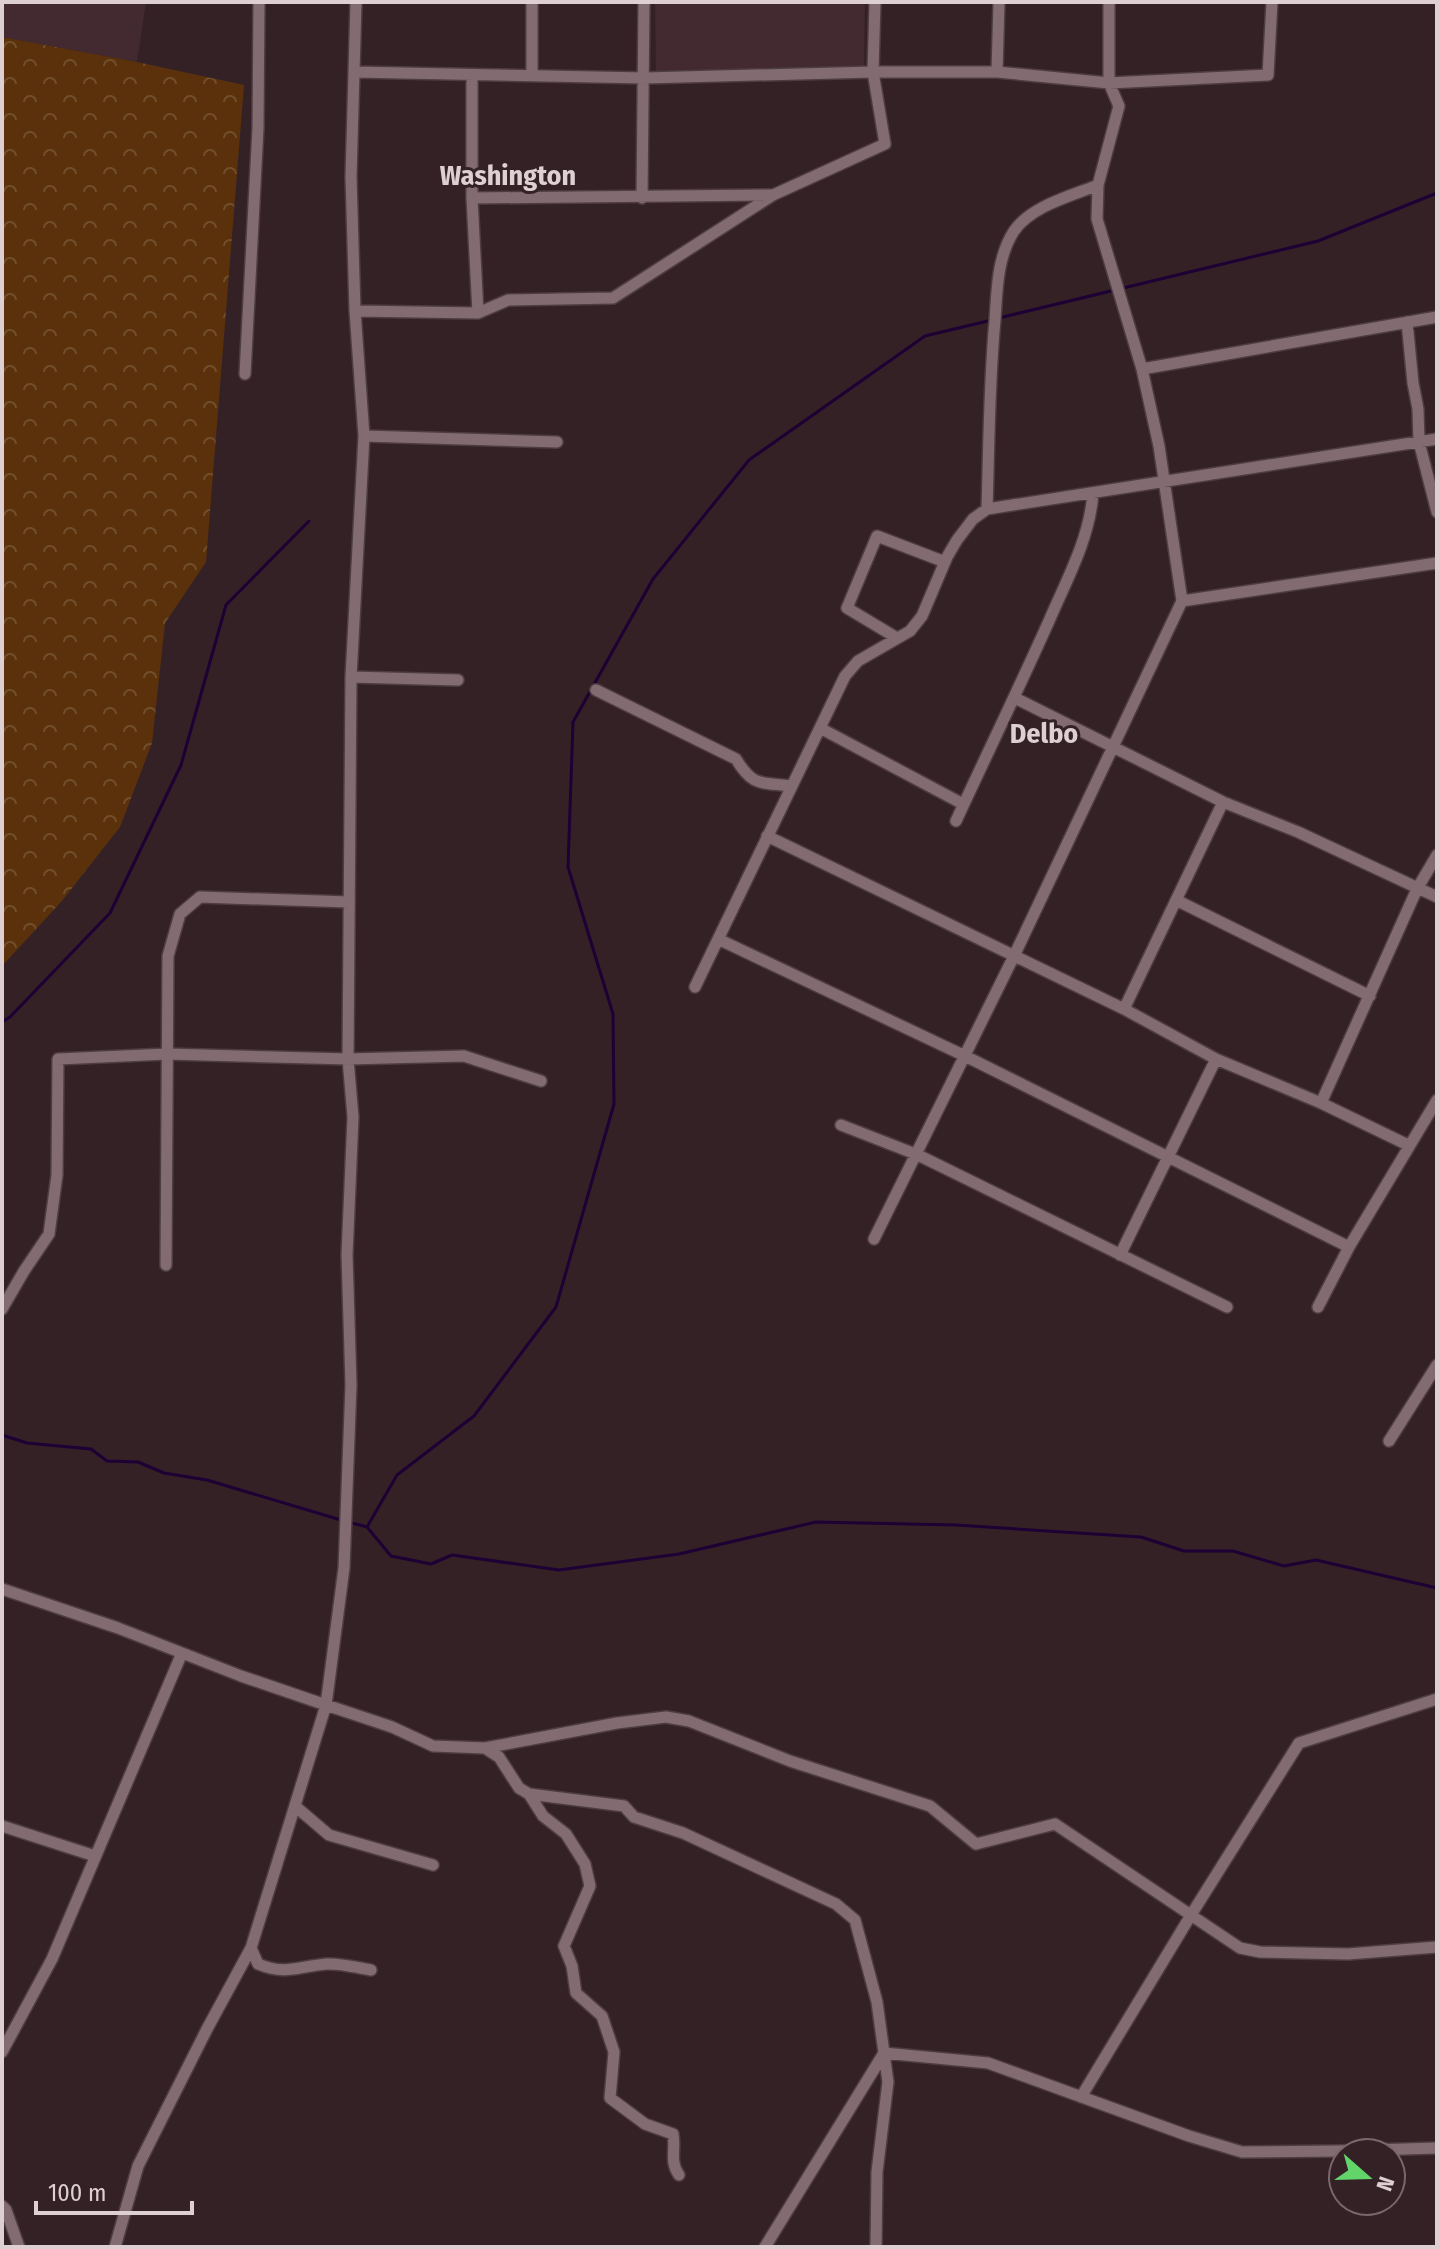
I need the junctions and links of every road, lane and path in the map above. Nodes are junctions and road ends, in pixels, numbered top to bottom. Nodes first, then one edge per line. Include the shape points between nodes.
1 (259, 2) edge
2 (356, 2) edge
3 (532, 2) edge
4 (644, 2) edge
5 (875, 2) edge
6 (999, 2) edge
7 (1109, 2) edge
8 (1272, 2) edge
9 (355, 72) junction
10 (873, 72) junction
11 (997, 72) junction
12 (532, 74) junction
13 (472, 75) junction
14 (645, 78) junction
15 (1109, 83) junction
16 (1098, 185) junction
17 (773, 195) junction
18 (472, 198) junction
19 (642, 198) junction
20 (355, 311) junction
21 (478, 313) junction
22 (1437, 317) edge
23 (1407, 322) junction
24 (1142, 369) junction
25 (245, 374) dead end
26 (364, 436) junction
27 (1437, 439) edge
28 (557, 442) dead end
29 (1419, 442) junction
30 (1163, 481) junction
31 (1093, 494) junction
32 (987, 509) junction
33 (1437, 512) edge
34 (945, 562) junction
35 (1437, 563) edge
36 (1182, 601) junction
37 (897, 638) junction
38 (351, 677) junction
39 (458, 680) dead end
40 (596, 690) dead end
41 (1015, 698) junction
42 (820, 728) junction
43 (1114, 748) junction
44 (791, 786) junction
45 (1223, 802) junction
46 (963, 804) junction
47 (956, 821) dead end
48 (767, 836) junction
49 (1437, 855) edge
50 (1417, 889) junction
51 (1437, 897) edge
52 (1176, 900) junction
53 (349, 902) junction
54 (718, 939) junction
55 (1014, 956) junction
56 (695, 987) dead end
57 (1370, 996) junction
58 (1124, 1009) junction
59 (167, 1054) junction
60 (965, 1056) junction
61 (348, 1059) junction
62 (1216, 1059) junction
63 (541, 1081) dead end
64 (1437, 1100) edge
65 (1321, 1103) junction
66 (841, 1125) dead end
67 (1408, 1145) junction
68 (918, 1155) junction
69 (1168, 1156) junction
70 (874, 1239) dead end
71 (1349, 1247) junction
72 (1120, 1255) junction
73 (166, 1265) dead end
74 (1227, 1307) dead end
75 (1318, 1307) dead end
76 (2, 1309) edge
77 (1437, 1365) edge
78 (1389, 1441) dead end
79 (2, 1589) edge
80 (182, 1653) junction
81 (1437, 1699) edge
82 (326, 1705) junction
83 (485, 1748) junction
84 (529, 1794) junction
85 (295, 1806) junction
86 (2, 1826) edge
87 (95, 1856) junction
88 (433, 1865) dead end
89 (1191, 1915) junction
90 (1437, 1947) edge
91 (251, 1948) junction
92 (371, 1970) dead end
93 (2, 2052) edge
94 (884, 2053) junction
95 (1081, 2097) junction
96 (1437, 2148) edge
97 (679, 2175) dead end
98 (2, 2206) edge
99 (19, 2247) edge
100 (115, 2247) edge
101 (765, 2247) edge
102 (876, 2247) edge

1 - 25 street
2 - 9 street
3 - 12 street
4 - 14 street
5 - 10 street
6 - 11 street
7 - 15 street
8 - 15 street via 1268,75
9 - 13 street
9 - 20 street
10 - 11 street
10 - 14 street
10 - 17 street via 885,144
11 - 15 street
12 - 13 street
12 - 14 street
13 - 18 street
14 - 19 street
15 - 16 street via 1119,106
16 - 24 street via 1097,219
16 - 32 street via 1028,216 1005,249 989,399
17 - 19 street
17 - 21 street via 613,298 508,300
18 - 19 street
18 - 21 street
20 - 21 street
20 - 26 street
22 - 23 street
23 - 24 street
23 - 29 street
24 - 30 street
26 - 28 street
26 - 38 street
27 - 29 street
29 - 30 street
29 - 33 street
30 - 31 street
30 - 36 street
31 - 32 street
31 - 41 street via 1081,547
32 - 34 street via 965,529
34 - 37 street via 922,616
34 - 37 street via 877,536 847,608
35 - 36 street
36 - 43 street
37 - 42 street via 858,661 845,676
38 - 39 street
38 - 53 street
40 - 44 street via 736,759 746,775 759,782
41 - 43 street
41 - 46 street
42 - 44 street
42 - 46 street
43 - 45 street
43 - 55 street
44 - 48 street
45 - 50 street
45 - 52 street
46 - 47 street
48 - 54 street
48 - 55 street
49 - 50 street
50 - 51 street
50 - 57 street
52 - 57 street
52 - 58 street
53 - 59 street via 200,897 180,914 168,956
53 - 61 street
54 - 56 street
54 - 60 street
55 - 58 street
55 - 60 street
57 - 65 street
58 - 62 street
59 - 61 street
59 - 73 street
59 - 76 street via 58,1059 57,1175 49,1234
60 - 68 street
60 - 69 street
61 - 63 street via 464,1056
61 - 82 street via 353,1117 347,1255 351,1385 344,1568
62 - 65 street
62 - 69 street
64 - 67 street
65 - 67 street
66 - 68 street
67 - 71 street
68 - 70 street
68 - 72 street
69 - 71 street
69 - 72 street
71 - 75 street
72 - 74 street
77 - 78 street
79 - 80 street
80 - 82 street
80 - 87 street
81 - 89 street via 1299,1743
82 - 83 street via 433,1746
82 - 85 street
83 - 84 street
83 - 89 street via 629,1721 689,1721 790,1761 930,1806 976,1844 1055,1824
84 - 94 street via 624,1806 634,1817 683,1833 836,1904 855,1920 877,2002
84 - 97 street via 585,1864 590,1886 564,1946 576,1993 602,2016 614,2052 610,2098 645,2124 673,2134 673,2165
85 - 88 street via 329,1835
85 - 91 street
86 - 87 street
87 - 93 street via 52,1959
89 - 90 street via 1240,1948 1260,1952 1348,1954
89 - 95 street
91 - 92 street via 258,1964 273,1970 328,1964
91 - 100 street via 138,2166
94 - 95 street via 988,2063
94 - 101 street
94 - 102 street via 888,2082 877,2172
95 - 96 street via 1242,2152
98 - 99 street

